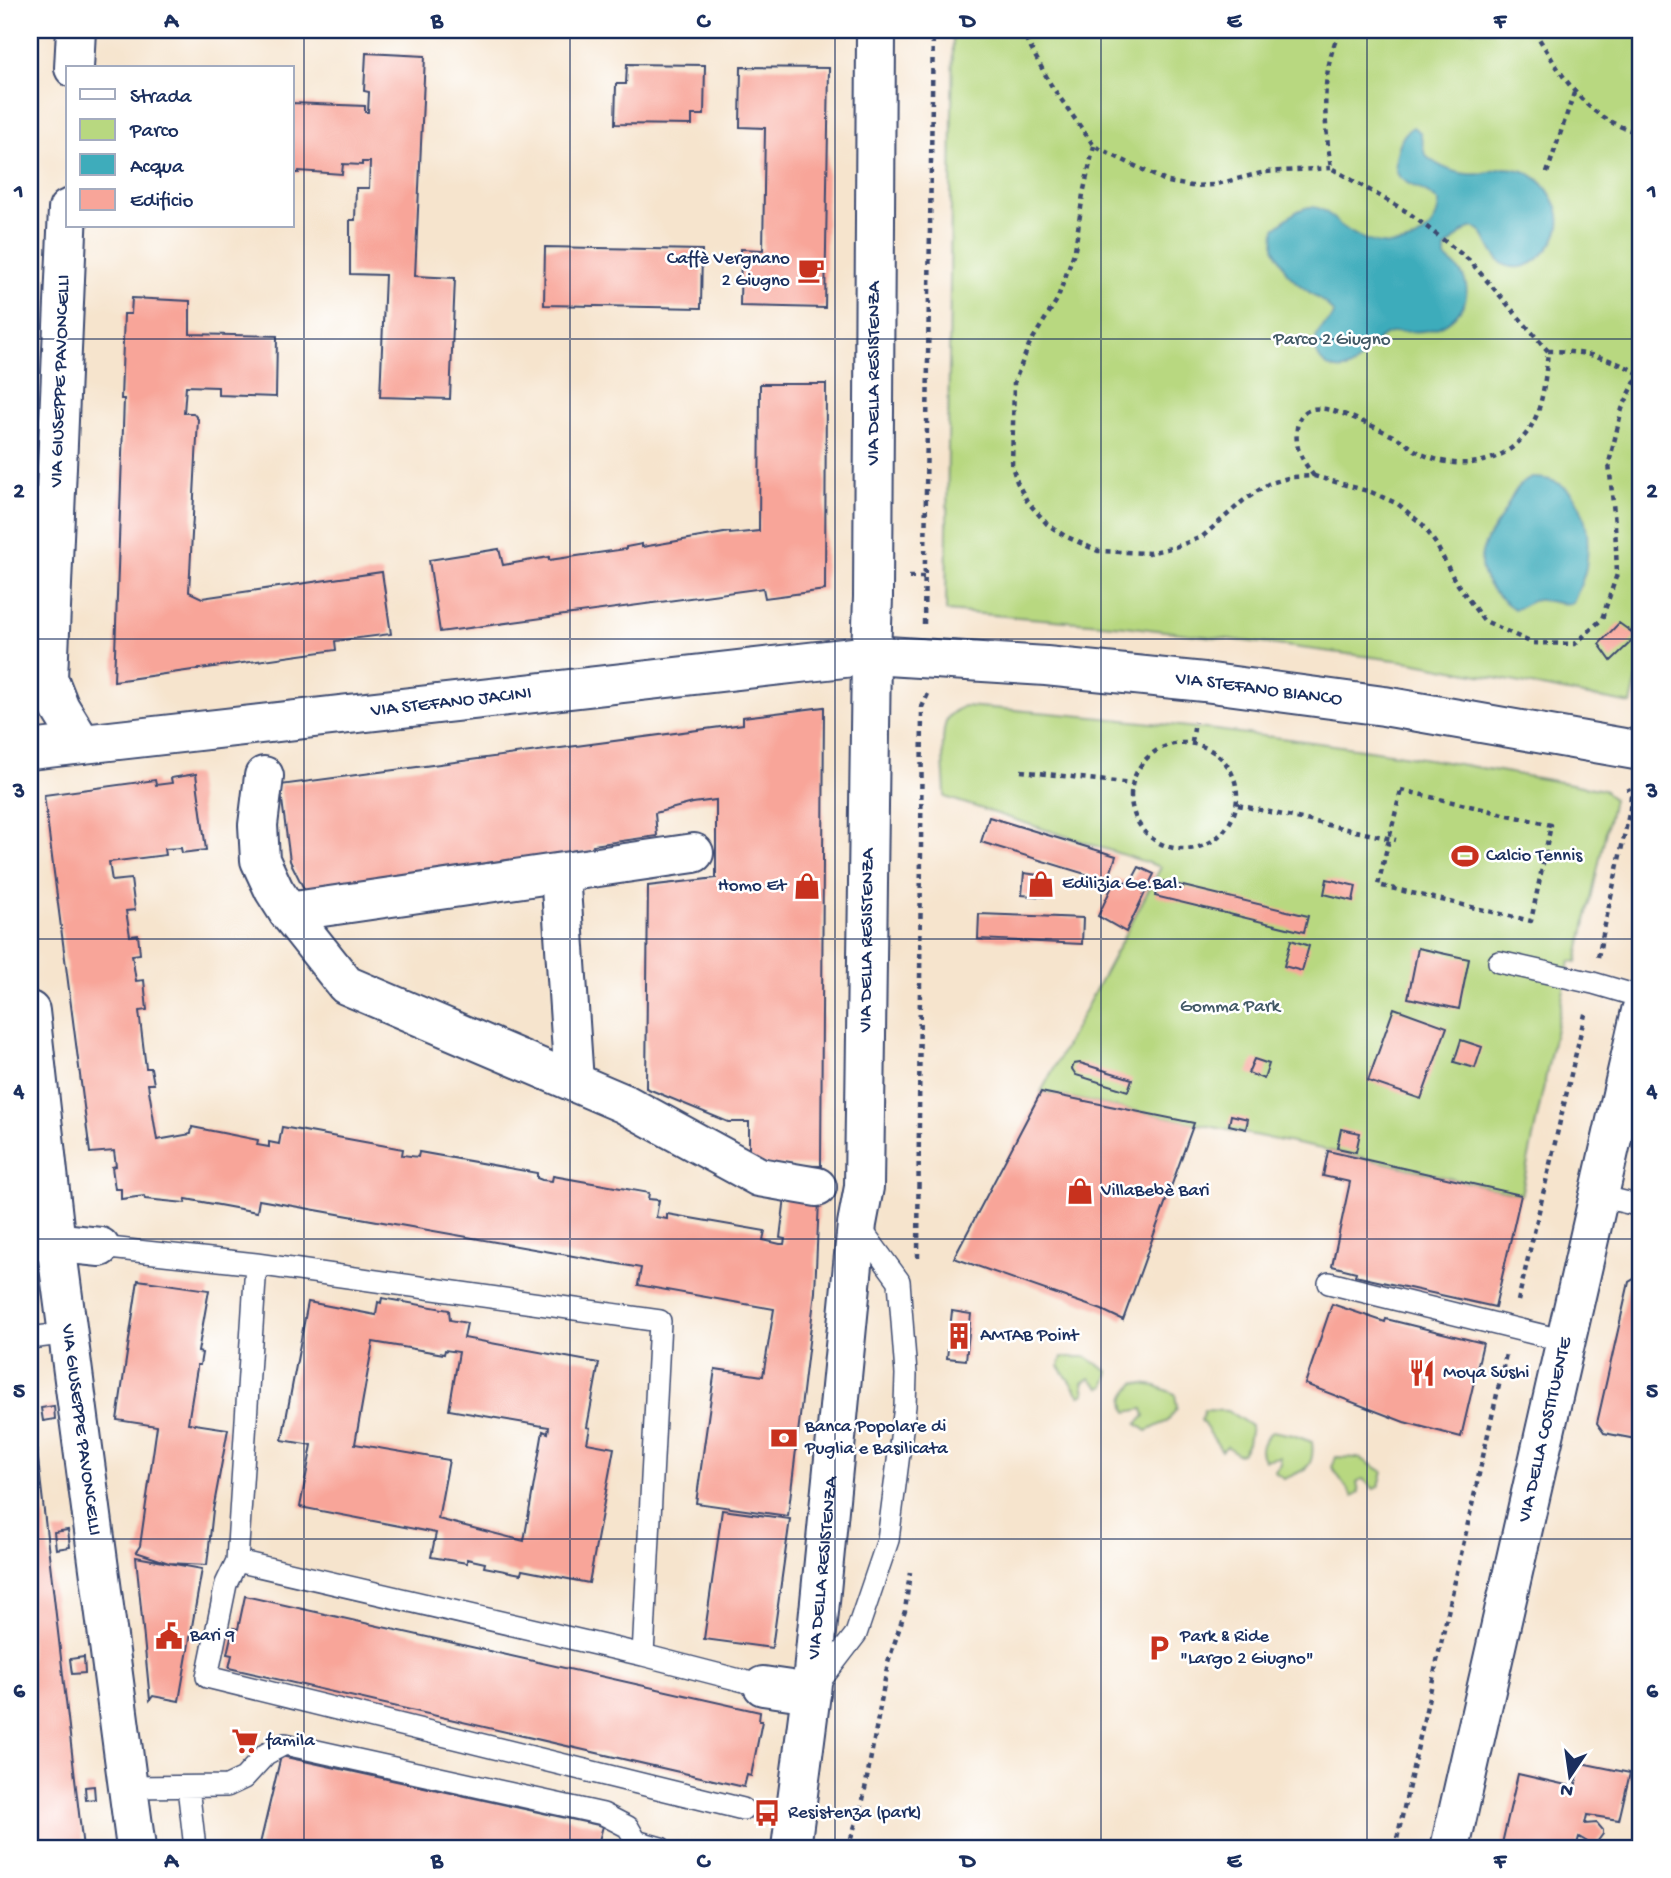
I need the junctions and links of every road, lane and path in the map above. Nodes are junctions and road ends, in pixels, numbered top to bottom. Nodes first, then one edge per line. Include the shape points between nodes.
1 (76, 30) edge
2 (876, 30) edge
3 (933, 30) edge
4 (1021, 30) edge
5 (1340, 30) edge
6 (1536, 30) edge
7 (74, 66) edge
8 (1574, 93) junction
9 (1641, 133) edge
10 (1094, 146) junction
11 (1331, 168) junction
12 (1547, 173) dead end
13 (67, 228) edge
14 (1548, 351) junction
15 (1639, 371) edge
16 (1314, 476) junction
17 (924, 630) dead end
18 (871, 655) junction
19 (929, 691) dead end
20 (39, 692) edge
21 (1195, 722) dead end
22 (1192, 742) junction
23 (82, 744) junction
24 (30, 750) edge
25 (1632, 765) edge
26 (1021, 771) dead end
27 (264, 776) dead end
28 (1132, 784) junction
29 (1238, 806) junction
30 (1389, 838) junction
31 (1396, 840) dead end
32 (694, 853) dead end
33 (560, 873) junction
34 (288, 912) junction
35 (1499, 962) dead end
36 (1593, 983) junction
37 (1641, 997) edge
38 (30, 1011) edge
39 (1641, 1011) edge
40 (573, 1082) junction
41 (817, 1187) joint
42 (1599, 1196) junction
43 (860, 1205) junction
44 (1641, 1206) edge
45 (43, 1242) edge
46 (100, 1247) joint
47 (256, 1264) junction
48 (918, 1266) dead end
49 (1329, 1283) dead end
50 (1512, 1328) junction
51 (69, 1333) junction
52 (30, 1338) edge
53 (1566, 1341) junction
54 (237, 1561) junction
55 (910, 1571) dead end
56 (643, 1655) junction
57 (763, 1686) joint
58 (811, 1693) junction
59 (129, 1787) junction
60 (188, 1787) junction
61 (743, 1809) dead end
62 (136, 1848) edge
63 (194, 1848) edge
64 (661, 1848) edge
65 (791, 1848) edge
66 (848, 1848) edge
67 (1395, 1848) edge
68 (1450, 1848) edge

1 - 7 street
2 - 18 street, VIA DELLA RESISTENZA
3 - 17 path
4 - 10 path via 1051,85
5 - 11 path via 1326,89
6 - 8 path
8 - 9 path via 1597,113
8 - 12 path
10 - 11 path via 1168,182 1191,186 1265,172
10 - 16 path via 1076,250 1057,300 1029,345 1014,383 1012,466 1027,501 1047,524 1098,551 1149,553 1202,537 1268,484
11 - 14 path via 1409,213 1469,260
13 - 20 street, VIA GIUSEPPE PAVONCELLI
14 - 15 path via 1614,360
14 - 16 path via 1537,415 1503,456 1460,464 1440,460 1335,411 1308,408 1301,415 1297,445
15 - 16 path via 1622,409 1609,463 1617,574 1602,619 1575,644 1532,643 1483,620 1415,518 1371,492
18 - 23 street, VIA STEFANO JACINI
18 - 25 street, VIA STEFANO BIANCO via 1046,666 1384,706
18 - 43 street, VIA DELLA RESISTENZA
19 - 48 path via 922,707
20 - 23 street, VIA GIUSEPPE PAVONCELLI via 60,708
21 - 22 path
22 - 28 path via 1172,743 1153,751 1139,766
22 - 29 path via 1212,749 1228,764 1238,784
23 - 24 street, VIA STEFANO JACINI
25 - 36 path via 1630,809
26 - 28 path
27 - 34 street via 258,814 260,860
28 - 29 path via 1131,802 1140,825 1160,843 1176,849 1193,849 1215,839 1232,821
29 - 30 path
30 - 30 path via 1401,790 1551,825 1531,921 1378,885
30 - 31 path
32 - 33 street
33 - 34 street
33 - 40 street
34 - 40 street via 346,985
35 - 36 lane
36 - 37 lane
36 - 50 path
38 - 45 street, VIA GIUSEPPE PAVONCELLI
39 - 42 street, VIA DELLA COSTITUENTE
40 - 41 street via 625,1104 759,1177
41 - 43 lane
42 - 44 lane
42 - 53 street, VIA DELLA COSTITUENTE
43 - 58 street, VIA DELLA RESISTENZA
43 - 58 lane via 899,1281 905,1406 888,1540 856,1634
45 - 46 street
45 - 51 street, VIA GIUSEPPE PAVONCELLI
46 - 47 lane
47 - 54 lane
47 - 56 lane via 660,1321
49 - 50 lane
50 - 53 lane
50 - 67 path
51 - 52 lane
51 - 59 street, VIA GIUSEPPE PAVONCELLI
53 - 68 street, VIA DELLA COSTITUENTE
54 - 56 lane
54 - 61 lane via 226,1584 207,1677
55 - 66 path via 863,1800
56 - 57 lane
57 - 58 street
58 - 65 street, VIA DELLA RESISTENZA
59 - 60 lane
59 - 62 street, VIA GIUSEPPE PAVONCELLI
60 - 63 lane
60 - 64 lane via 227,1786 285,1744 603,1814 628,1827 636,1841

